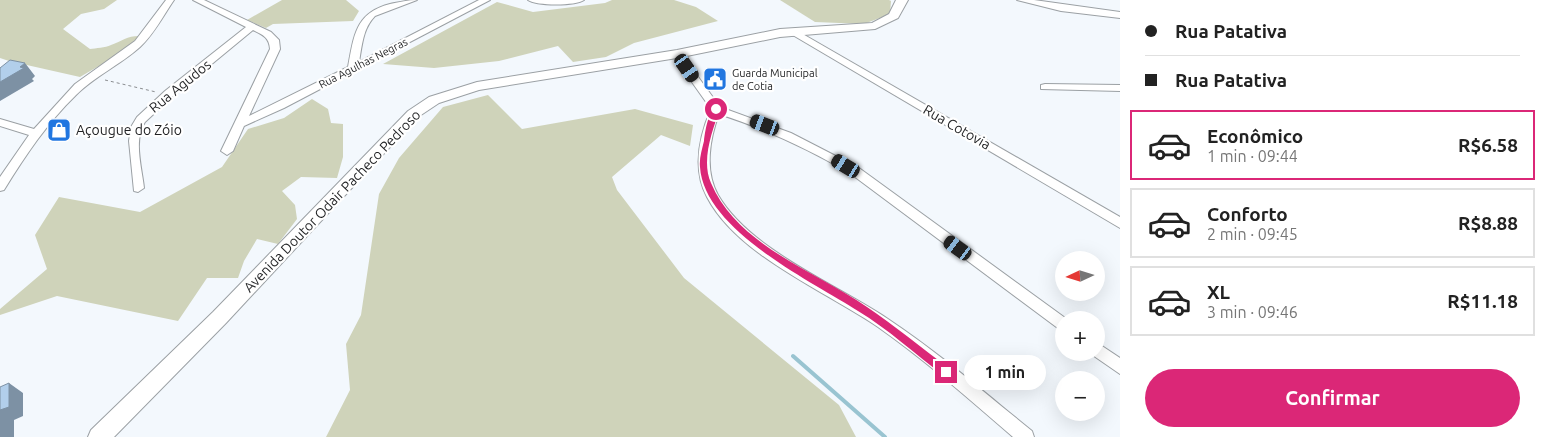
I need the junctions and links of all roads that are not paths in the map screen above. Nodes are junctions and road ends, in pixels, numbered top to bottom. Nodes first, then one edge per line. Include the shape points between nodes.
1 (170, 0) edge
2 (197, 0) edge
3 (413, 0) edge
4 (486, 0) edge
5 (532, 0) edge
6 (580, 0) edge
7 (902, 0) edge
8 (1021, 0) edge
9 (1120, 15) edge
10 (251, 27) junction
11 (794, 32) junction
12 (677, 54) junction
13 (353, 68) junction
14 (1045, 87) dead end
15 (1120, 88) edge
16 (716, 109) junction
17 (0, 122) edge
18 (239, 124) junction
19 (37, 134) junction
20 (227, 151) dead end
21 (0, 187) edge
22 (138, 188) dead end
23 (1120, 223) edge
24 (1055, 318) edge
25 (1105, 356) edge
26 (1120, 367) edge
27 (99, 437) edge
28 (1026, 437) edge

1 - 19 street via 134,48 73,92
2 - 10 street
3 - 13 street via 369,16 364,23
4 - 13 street, Rua Agulhas Negras
5 - 6 street
7 - 11 main road, Avenida Doutor Odair Pacheco Pedroso via 894,16 875,26
8 - 9 street
10 - 18 street via 268,34 274,40 275,49
10 - 22 street, Rua Agudos via 136,125
11 - 12 main road, Avenida Doutor Odair Pacheco Pedroso
11 - 23 street, Rua Cotovia
12 - 16 street
12 - 27 main road, Avenida Doutor Odair Pacheco Pedroso via 477,86 447,94 425,105 153,386
13 - 18 street, Rua Agulhas Negras
14 - 15 street
16 - 24 street via 776,130 855,171
16 - 28 street via 703,166 713,196 733,223 783,261 898,334
17 - 19 street
18 - 20 street
19 - 21 street
25 - 26 street

